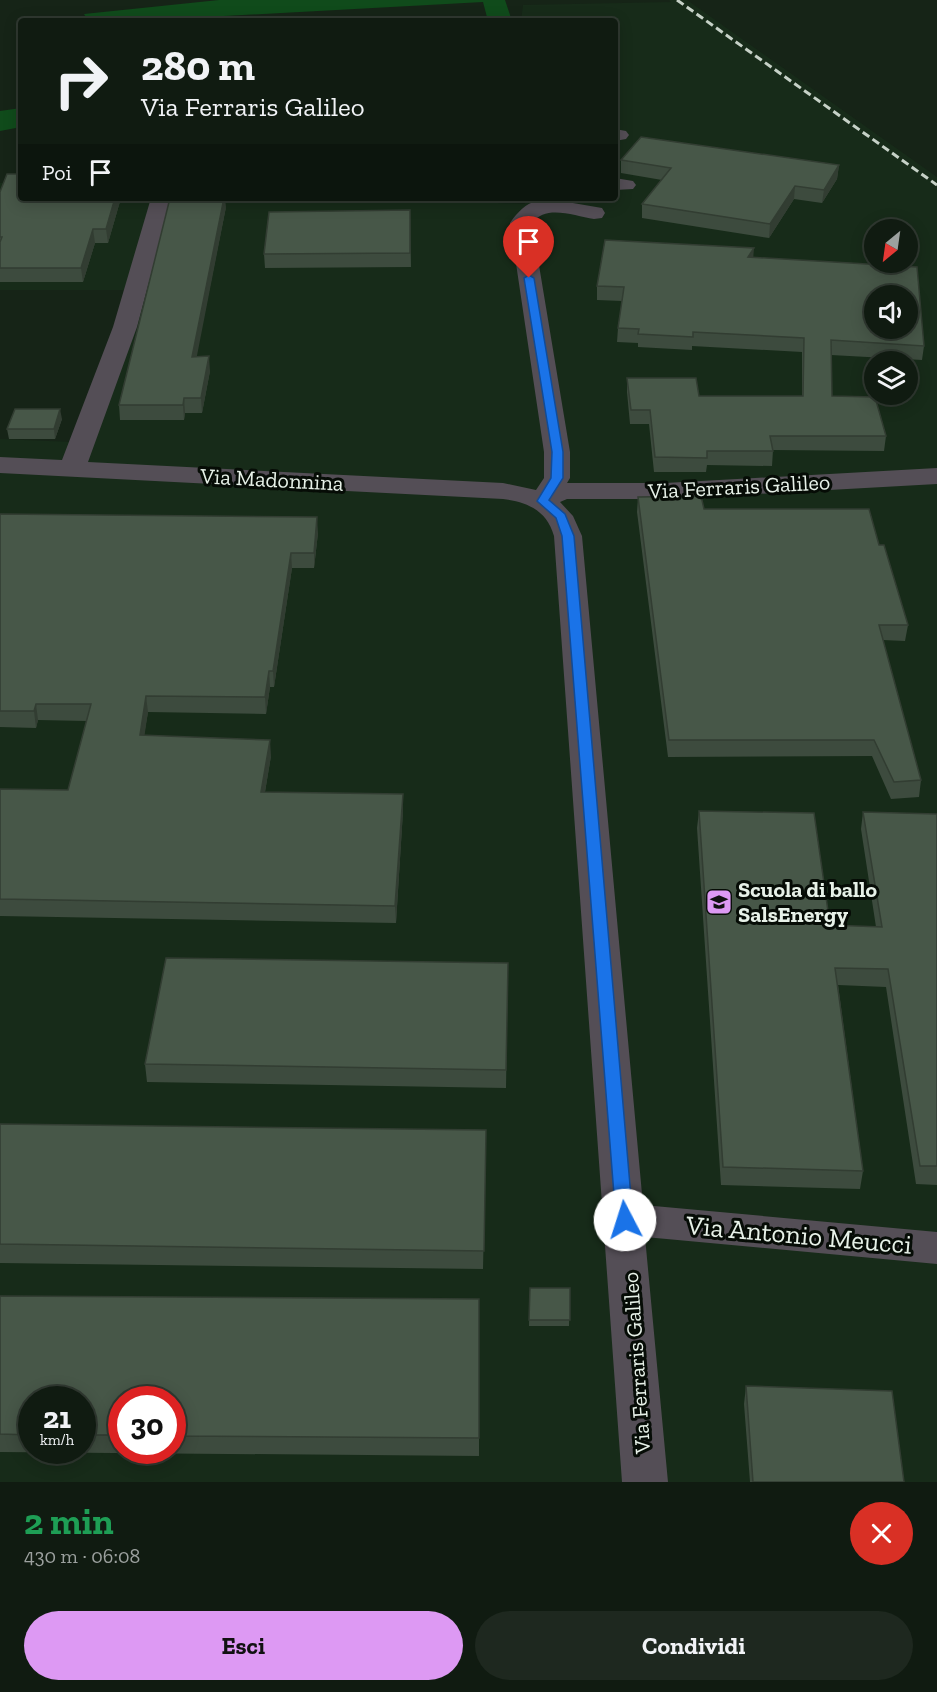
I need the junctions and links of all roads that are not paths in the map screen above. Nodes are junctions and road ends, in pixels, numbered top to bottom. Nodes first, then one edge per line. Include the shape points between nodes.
1 (553, 202) edge
2 (159, 203) dead end
3 (594, 213) dead end
4 (0, 465) edge
5 (73, 467) junction
6 (937, 476) edge
7 (542, 501) junction
8 (625, 1220) junction
9 (937, 1248) edge
10 (645, 1482) edge

1 - 3 street
1 - 7 street via 529,212 521,223 557,452 557,478
2 - 5 street via 125,327
4 - 5 street, Via Madonnina
5 - 7 street, Via Madonnina via 493,491 520,493
6 - 7 street, Via Ferraris Galileo via 665,491 567,491
7 - 8 street, Via Ferraris Galileo via 561,517 568,536
8 - 9 street, Via Antonio Meucci
8 - 10 street, Via Ferraris Galileo

